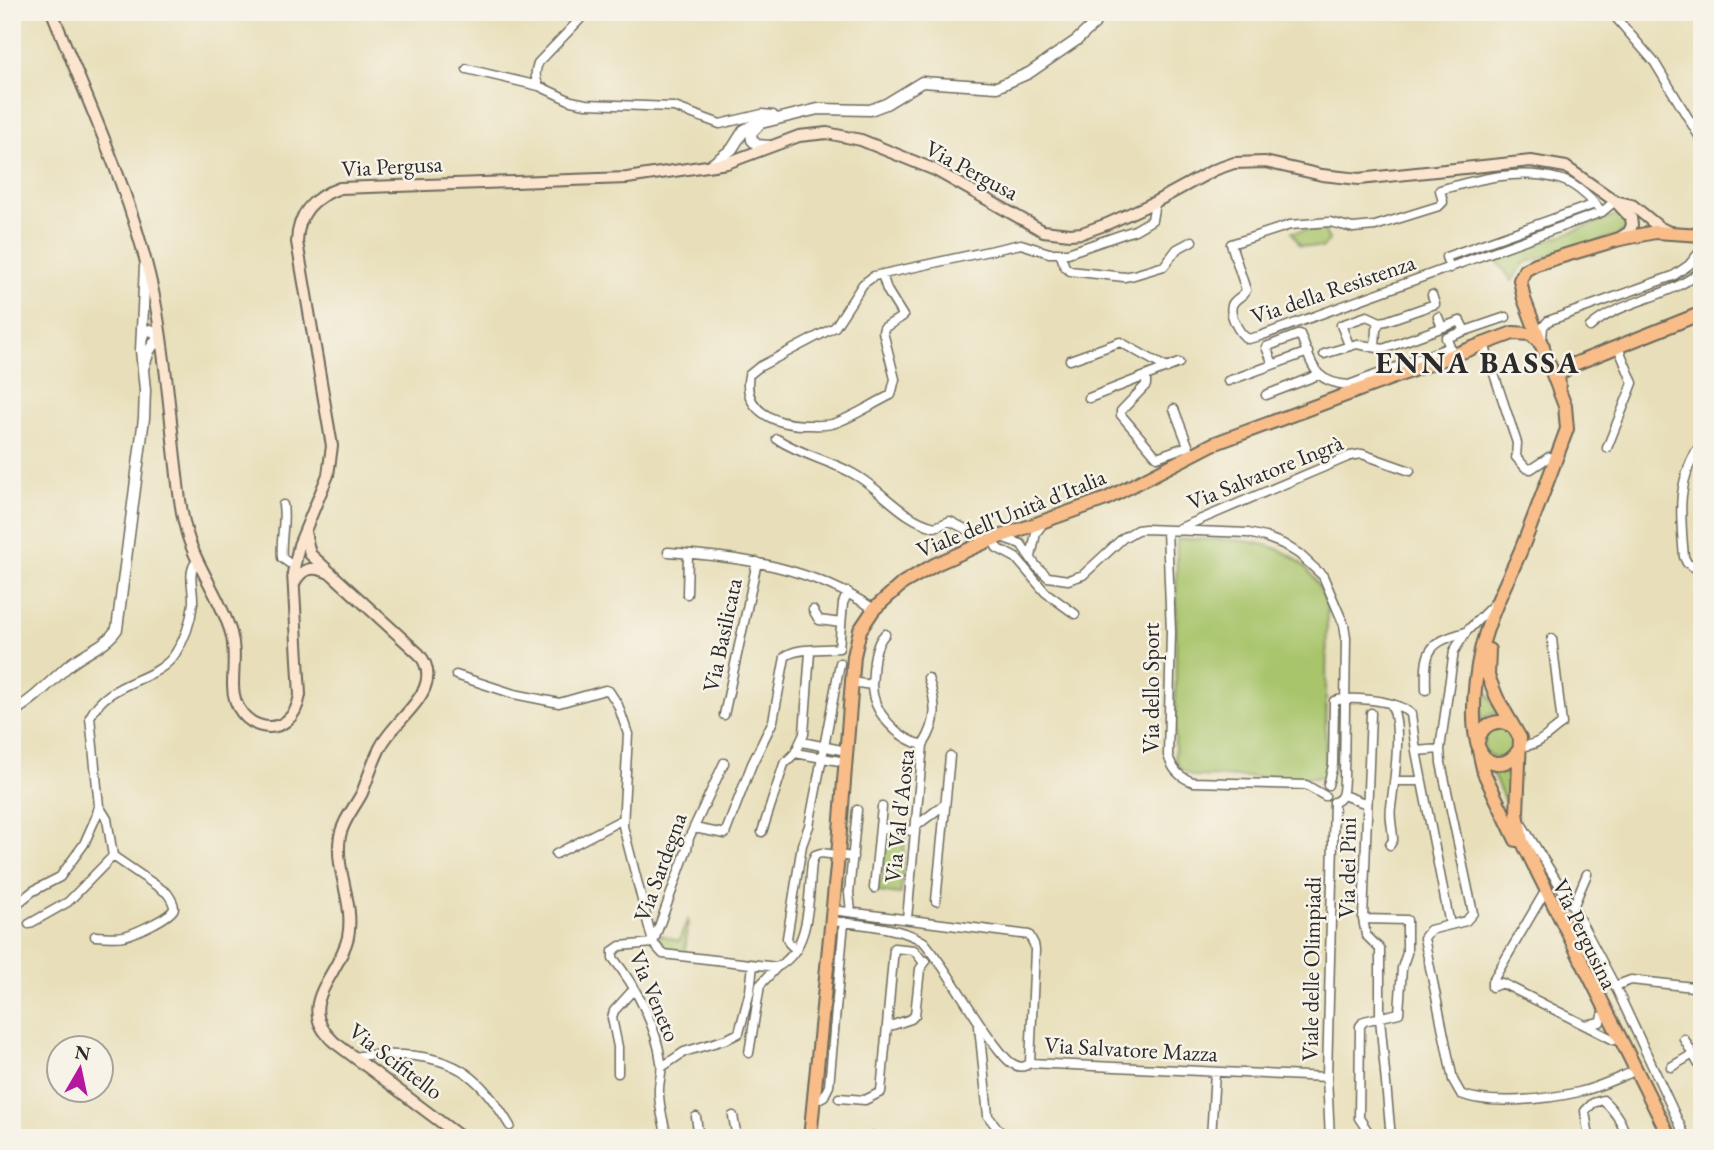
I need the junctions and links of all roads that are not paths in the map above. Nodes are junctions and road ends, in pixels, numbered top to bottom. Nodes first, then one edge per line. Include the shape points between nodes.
1 (52, 12) edge
2 (587, 12) edge
3 (1100, 12) edge
4 (1611, 12) edge
5 (467, 69) dead end
6 (539, 86) junction
7 (777, 119) junction
8 (761, 123) junction
9 (751, 133) junction
10 (737, 141) junction
11 (1702, 141) edge
12 (772, 146) junction
13 (743, 158) junction
14 (711, 165) junction
15 (1615, 201) junction
16 (1155, 202) junction
17 (1595, 204) junction
18 (1602, 212) junction
19 (1672, 233) junction
20 (1702, 235) edge
21 (1616, 240) junction
22 (1192, 242) dead end
23 (1702, 249) edge
24 (1060, 253) junction
25 (145, 256) junction
26 (1450, 268) junction
27 (1702, 270) edge
28 (882, 274) junction
29 (1432, 295) dead end
30 (1524, 299) junction
31 (1702, 313) edge
32 (1438, 317) dead end
33 (1506, 317) dead end
34 (1380, 322) junction
35 (1442, 327) junction
36 (1590, 327) dead end
37 (1465, 331) junction
38 (160, 334) junction
39 (1513, 334) junction
40 (142, 338) junction
41 (1484, 344) junction
42 (1349, 345) junction
43 (1543, 346) junction
44 (1375, 347) junction
45 (1618, 347) junction
46 (1452, 351) junction
47 (1308, 352) junction
48 (1324, 354) dead end
49 (1070, 360) dead end
50 (164, 363) junction
51 (1179, 363) dead end
52 (1550, 363) junction
53 (1273, 364) junction
54 (1572, 365) junction
55 (144, 368) junction
56 (1167, 368) junction
57 (1318, 375) junction
58 (1146, 376) junction
59 (1228, 381) dead end
60 (1560, 392) junction
61 (1266, 395) dead end
62 (1089, 398) dead end
63 (1174, 409) dead end
64 (777, 439) dead end
65 (1702, 442) edge
66 (1607, 448) dead end
67 (1189, 450) junction
68 (1556, 458) junction
69 (1410, 471) dead end
70 (283, 505) dead end
71 (305, 529) junction
72 (1171, 530) junction
73 (1025, 536) junction
74 (993, 539) junction
75 (1522, 547) junction
76 (668, 552) dead end
77 (688, 554) junction
78 (1031, 557) junction
79 (295, 560) junction
80 (196, 562) junction
81 (757, 562) junction
82 (315, 563) junction
83 (1702, 572) edge
84 (292, 589) junction
85 (848, 592) junction
86 (687, 594) dead end
87 (1496, 603) junction
88 (874, 609) junction
89 (813, 610) dead end
90 (1075, 614) dead end
91 (841, 623) junction
92 (1466, 632) junction
93 (885, 634) dead end
94 (1552, 639) dead end
95 (1489, 649) junction
96 (810, 652) junction
97 (840, 663) dead end
98 (456, 675) dead end
99 (929, 678) dead end
100 (851, 682) junction
101 (872, 685) junction
102 (1426, 690) dead end
103 (1345, 698) junction
104 (1391, 704) junction
105 (12, 712) edge
106 (1371, 713) dead end
107 (724, 715) dead end
108 (1516, 730) junction
109 (802, 742) junction
110 (923, 745) junction
111 (1478, 745) junction
112 (824, 747) junction
113 (1519, 748) junction
114 (1440, 749) junction
115 (1416, 751) junction
116 (795, 753) junction
117 (950, 756) dead end
118 (846, 757) junction
119 (822, 758) junction
120 (724, 763) dead end
121 (1395, 781) junction
122 (1420, 781) junction
123 (1328, 785) junction
124 (1343, 793) junction
125 (1325, 796) junction
126 (1334, 802) junction
127 (945, 804) junction
128 (1367, 804) junction
129 (99, 806) junction
130 (882, 807) dead end
131 (857, 810) dead end
132 (1517, 817) junction
133 (623, 819) junction
134 (694, 828) junction
135 (880, 828) junction
136 (915, 828) junction
137 (762, 832) dead end
138 (1390, 845) dead end
139 (556, 854) dead end
140 (113, 856) junction
141 (838, 856) junction
142 (853, 857) junction
143 (1587, 874) dead end
144 (874, 887) dead end
145 (1543, 895) junction
146 (936, 901) dead end
147 (1573, 907) junction
148 (12, 908) edge
149 (852, 912) junction
150 (840, 919) junction
151 (907, 919) junction
152 (1363, 919) junction
153 (29, 924) dead end
154 (1450, 925) junction
155 (95, 936) dead end
156 (653, 943) junction
157 (796, 950) junction
158 (935, 956) junction
159 (924, 962) junction
160 (753, 965) junction
161 (777, 967) junction
162 (1615, 986) junction
163 (1702, 988) edge
164 (635, 989) junction
165 (1602, 1016) junction
166 (1380, 1018) junction
167 (978, 1023) junction
168 (1583, 1025) junction
169 (887, 1027) junction
170 (1684, 1039) dead end
171 (1614, 1040) junction
172 (749, 1052) dead end
173 (1693, 1054) junction
174 (355, 1057) junction
175 (1030, 1063) junction
176 (662, 1067) junction
177 (1664, 1070) junction
178 (1702, 1070) edge
179 (1215, 1072) junction
180 (618, 1073) dead end
181 (1630, 1073) junction
182 (1327, 1077) junction
183 (839, 1098) dead end
184 (733, 1116) dead end
185 (696, 1117) dead end
186 (510, 1126) dead end
187 (461, 1138) edge
188 (667, 1138) edge
189 (699, 1138) edge
190 (737, 1138) edge
191 (810, 1138) edge
192 (869, 1138) edge
193 (889, 1138) edge
194 (1005, 1138) edge
195 (1211, 1138) edge
196 (1330, 1138) edge
197 (1369, 1138) edge
198 (1391, 1138) edge
199 (1589, 1138) edge
200 (1626, 1138) edge
201 (1662, 1138) edge
202 (1670, 1138) edge
203 (1686, 1138) edge

1 - 25 main road, Via Pergusa via 129,204
2 - 6 street via 538,64
3 - 7 street via 1077,40 1010,83 988,88 922,82 870,110 818,109
4 - 11 street via 1655,63
5 - 6 street
6 - 7 street via 571,101 674,107 720,124 762,114
7 - 8 street
8 - 9 street
8 - 10 street via 744,130
9 - 12 street via 757,145
9 - 13 street
10 - 13 street
10 - 14 street
12 - 13 main road, Via Pergusa
12 - 16 main road, Via Pergusa via 811,133 861,140 935,170 1028,224 1056,234 1082,233
13 - 14 main road, Via Pergusa
14 - 71 main road, Via Pergusa via 627,178 340,188 312,202 300,219 297,242 332,446 328,475
15 - 16 main road, Via Pergusa via 1573,171 1531,161 1378,179 1247,162 1225,165
15 - 18 street, Via della Resistenza
15 - 19 main road, Via Pergusa via 1632,205
15 - 21 main road via 1632,225
16 - 24 street via 1152,220 1135,230
17 - 18 street, Via della Resistenza
17 - 26 street via 1446,257
17 - 26 street, Via della Resistenza via 1561,179 1497,176 1440,190 1443,202 1439,206 1375,226 1290,225 1231,244 1246,289 1231,309 1240,333 1248,339
18 - 26 street, Via della Resistenza
19 - 20 main road
19 - 21 main road
21 - 30 main road via 1528,268 1520,280
22 - 24 street via 1177,248 1164,266 1124,277 1070,271
23 - 43 street via 1673,276 1548,321 1542,327
24 - 28 street via 1021,244
25 - 38 main road, Via Pergusa
25 - 40 street
27 - 36 street via 1677,288 1615,310
28 - 28 street via 863,284 835,327 749,375 749,396 762,414 794,424 825,425 891,395 895,379 883,332 903,316
29 - 34 street via 1435,304
30 - 39 main road via 1522,323
30 - 43 main road
31 - 45 main road
32 - 35 street
33 - 37 street
34 - 42 street via 1367,316 1341,325
34 - 44 street
35 - 37 street via 1460,321
35 - 44 street via 1383,349
37 - 46 street via 1446,338
38 - 40 street via 150,330
38 - 50 main road, Via Pergusa
38 - 55 street
39 - 41 main road, Viale dell'Unità d'Italia
39 - 43 main road via 1531,334
40 - 55 street
41 - 46 main road, Viale dell'Unità d'Italia
41 - 68 street via 1517,443 1516,457 1531,469 1549,457
42 - 44 street
42 - 48 street
43 - 52 main road
45 - 54 main road
45 - 66 street via 1633,383
46 - 57 street via 1349,385 1332,384
46 - 67 main road, Viale dell'Unità d'Italia
47 - 53 street
47 - 53 street via 1300,334 1266,347
47 - 57 street
49 - 56 street via 1120,342
50 - 55 street via 155,359
50 - 80 main road, Via Pergusa via 181,510
51 - 56 street
52 - 54 main road
52 - 60 main road
53 - 59 street
54 - 60 main road via 1558,375
55 - 105 street via 144,418 117,629
56 - 58 street
57 - 61 street
58 - 62 street
58 - 67 street via 1146,385 1121,415 1157,457
60 - 68 main road via 1567,429
63 - 67 street
64 - 74 street via 854,474 918,523 935,527 950,521
65 - 83 street via 1687,468 1680,508 1684,557
67 - 73 main road, Viale dell'Unità d'Italia via 1106,499 1044,522
68 - 75 main road
69 - 72 street, Via Salvatore Ingrà via 1362,454 1350,456
70 - 79 street via 282,558 289,563
71 - 79 main road, Via Pergusa
71 - 82 main road
72 - 78 street via 1129,534 1083,575 1068,580 1048,577
72 - 103 street via 1265,537 1312,564 1344,625
72 - 125 street, Via dello Sport via 1171,765 1193,782 1306,785
73 - 74 main road, Viale dell'Unità d'Italia
73 - 78 street
73 - 78 street
74 - 88 main road, Viale dell'Unità d'Italia via 914,575
74 - 90 street via 1045,593
75 - 87 main road, Via Pergusina
75 - 95 main road
76 - 77 street, Via Basilicata
77 - 81 street, Via Basilicata
77 - 86 street, Via Basilicata
79 - 82 main road
79 - 84 main road, Via Pergusa
80 - 84 main road, Via Pergusa via 231,634 234,698 243,716 259,726 279,725 298,707
80 - 129 street via 191,572 189,622 174,655 158,671 117,690 90,717
81 - 85 street, Via Basilicata
81 - 107 street, Via Basilicata
82 - 84 main road via 299,573
82 - 174 main road, Via Scifitello via 337,577 419,654 429,674 423,694 380,748 340,836 350,910 348,936 316,1008 327,1035
85 - 88 street, Via Basilicata
85 - 91 street
87 - 92 street
87 - 95 street
87 - 111 main road, Via Pergusina via 1477,671
88 - 100 main road, Viale dell'Unità d'Italia via 857,636
89 - 91 street via 819,620
91 - 96 street via 839,648
92 - 102 street via 1442,639 1433,647 1425,662
92 - 114 street via 1451,662
93 - 101 street via 874,654
94 - 113 street via 1562,724 1540,742
95 - 108 main road via 1488,676
96 - 109 street
96 - 134 street via 798,650 785,657 773,721 725,834
97 - 112 street
98 - 133 street via 559,703 609,691 624,720 629,743
99 - 110 street, Via Val d'Aosta via 935,723
100 - 101 street
100 - 118 main road, Viale dell'Unità d'Italia
101 - 110 street via 876,706 902,738
103 - 104 street
103 - 123 street via 1334,701
103 - 124 street
104 - 115 street via 1411,714
104 - 121 street via 1397,716
106 - 128 street, Via dei Pini
108 - 111 main road via 1504,722 1489,724 1479,735
108 - 113 main road
109 - 112 street
109 - 116 street
110 - 136 street, Via Val d'Aosta
111 - 113 main road via 1494,763 1506,762
111 - 145 main road, Via Pergusina via 1484,773
112 - 118 street
112 - 119 street
113 - 132 main road, Via Pergusina
114 - 115 street
114 - 154 street via 1473,913 1466,921
115 - 122 street
116 - 119 street
116 - 137 street via 784,764
117 - 127 street
118 - 119 street
118 - 141 main road, Viale dell'Unità d'Italia
119 - 157 street via 787,938
120 - 134 street, Via Sardegna
121 - 122 street
121 - 138 street
122 - 154 street
123 - 124 street via 1336,783
123 - 125 street
124 - 126 street
124 - 128 street
125 - 126 street
126 - 182 street, Viale delle Olimpiadi
127 - 136 street
127 - 146 street
128 - 152 street, Via dei Pini
129 - 140 street via 107,819
129 - 148 street via 84,844 65,871
130 - 135 street
131 - 142 street
132 - 147 street
132 - 202 main road, Via Pergusina via 1522,841
133 - 139 street
133 - 156 street
134 - 156 street, Via Sardegna
135 - 136 street
135 - 144 street
136 - 151 street, Via Val d'Aosta
140 - 153 street via 68,902
140 - 155 street via 167,893 174,908 158,922 124,936
141 - 142 street
141 - 150 main road, Viale dell'Unità d'Italia
141 - 157 street via 817,854 813,859
142 - 149 street
143 - 147 street
145 - 165 main road, Via Pergusina
145 - 168 street via 1492,987 1502,983
147 - 162 street
149 - 150 street, Via Salvatore Mazza
149 - 150 street
149 - 151 street, Via Salvatore Mazza
150 - 158 street via 916,937
150 - 191 main road, Viale dell'Unità d'Italia
151 - 175 street, Via Salvatore Mazza via 1022,933 1032,940
152 - 166 street, Via dei Pini via 1366,936 1380,949
152 - 166 street via 1407,920 1401,1009
154 - 181 street via 1430,930 1424,938 1453,1080 1461,1094 1479,1099 1530,1099 1578,1092
156 - 160 street, Via Sardegna via 663,954
156 - 164 street, Via Veneto via 620,946 613,951 613,958
157 - 161 street
158 - 159 street
158 - 167 street
159 - 169 street via 915,1015
159 - 169 street via 914,950 894,948
160 - 161 street, Via Sardegna
160 - 176 street via 739,1033 684,1052
161 - 172 street via 760,985
162 - 163 street via 1631,981
162 - 177 street
164 - 176 street, Via Veneto
164 - 180 street via 612,1018
165 - 168 street via 1596,1024
165 - 171 main road, Via Pergusina
166 - 197 street via 1360,1026 1359,1118
166 - 198 street, Via dei Pini
167 - 175 street via 1012,1064 1025,1067
167 - 194 street via 989,1116
168 - 171 street
169 - 183 street via 881,1092 865,1100
170 - 173 street
171 - 181 main road, Via Pergusina
173 - 177 street
173 - 178 street
174 - 186 street via 418,1056 449,1063 479,1084
174 - 187 main road, Via Scifitello
175 - 179 street, Via Salvatore Mazza
176 - 188 street, Via Veneto via 659,1091
177 - 203 street
179 - 182 street, Via Salvatore Mazza
179 - 195 street
181 - 201 main road, Via Pergusina
182 - 196 street, Viale delle Olimpiadi
184 - 190 street
185 - 189 street
192 - 193 street
199 - 200 street via 1585,1111 1603,1100 1614,1110

